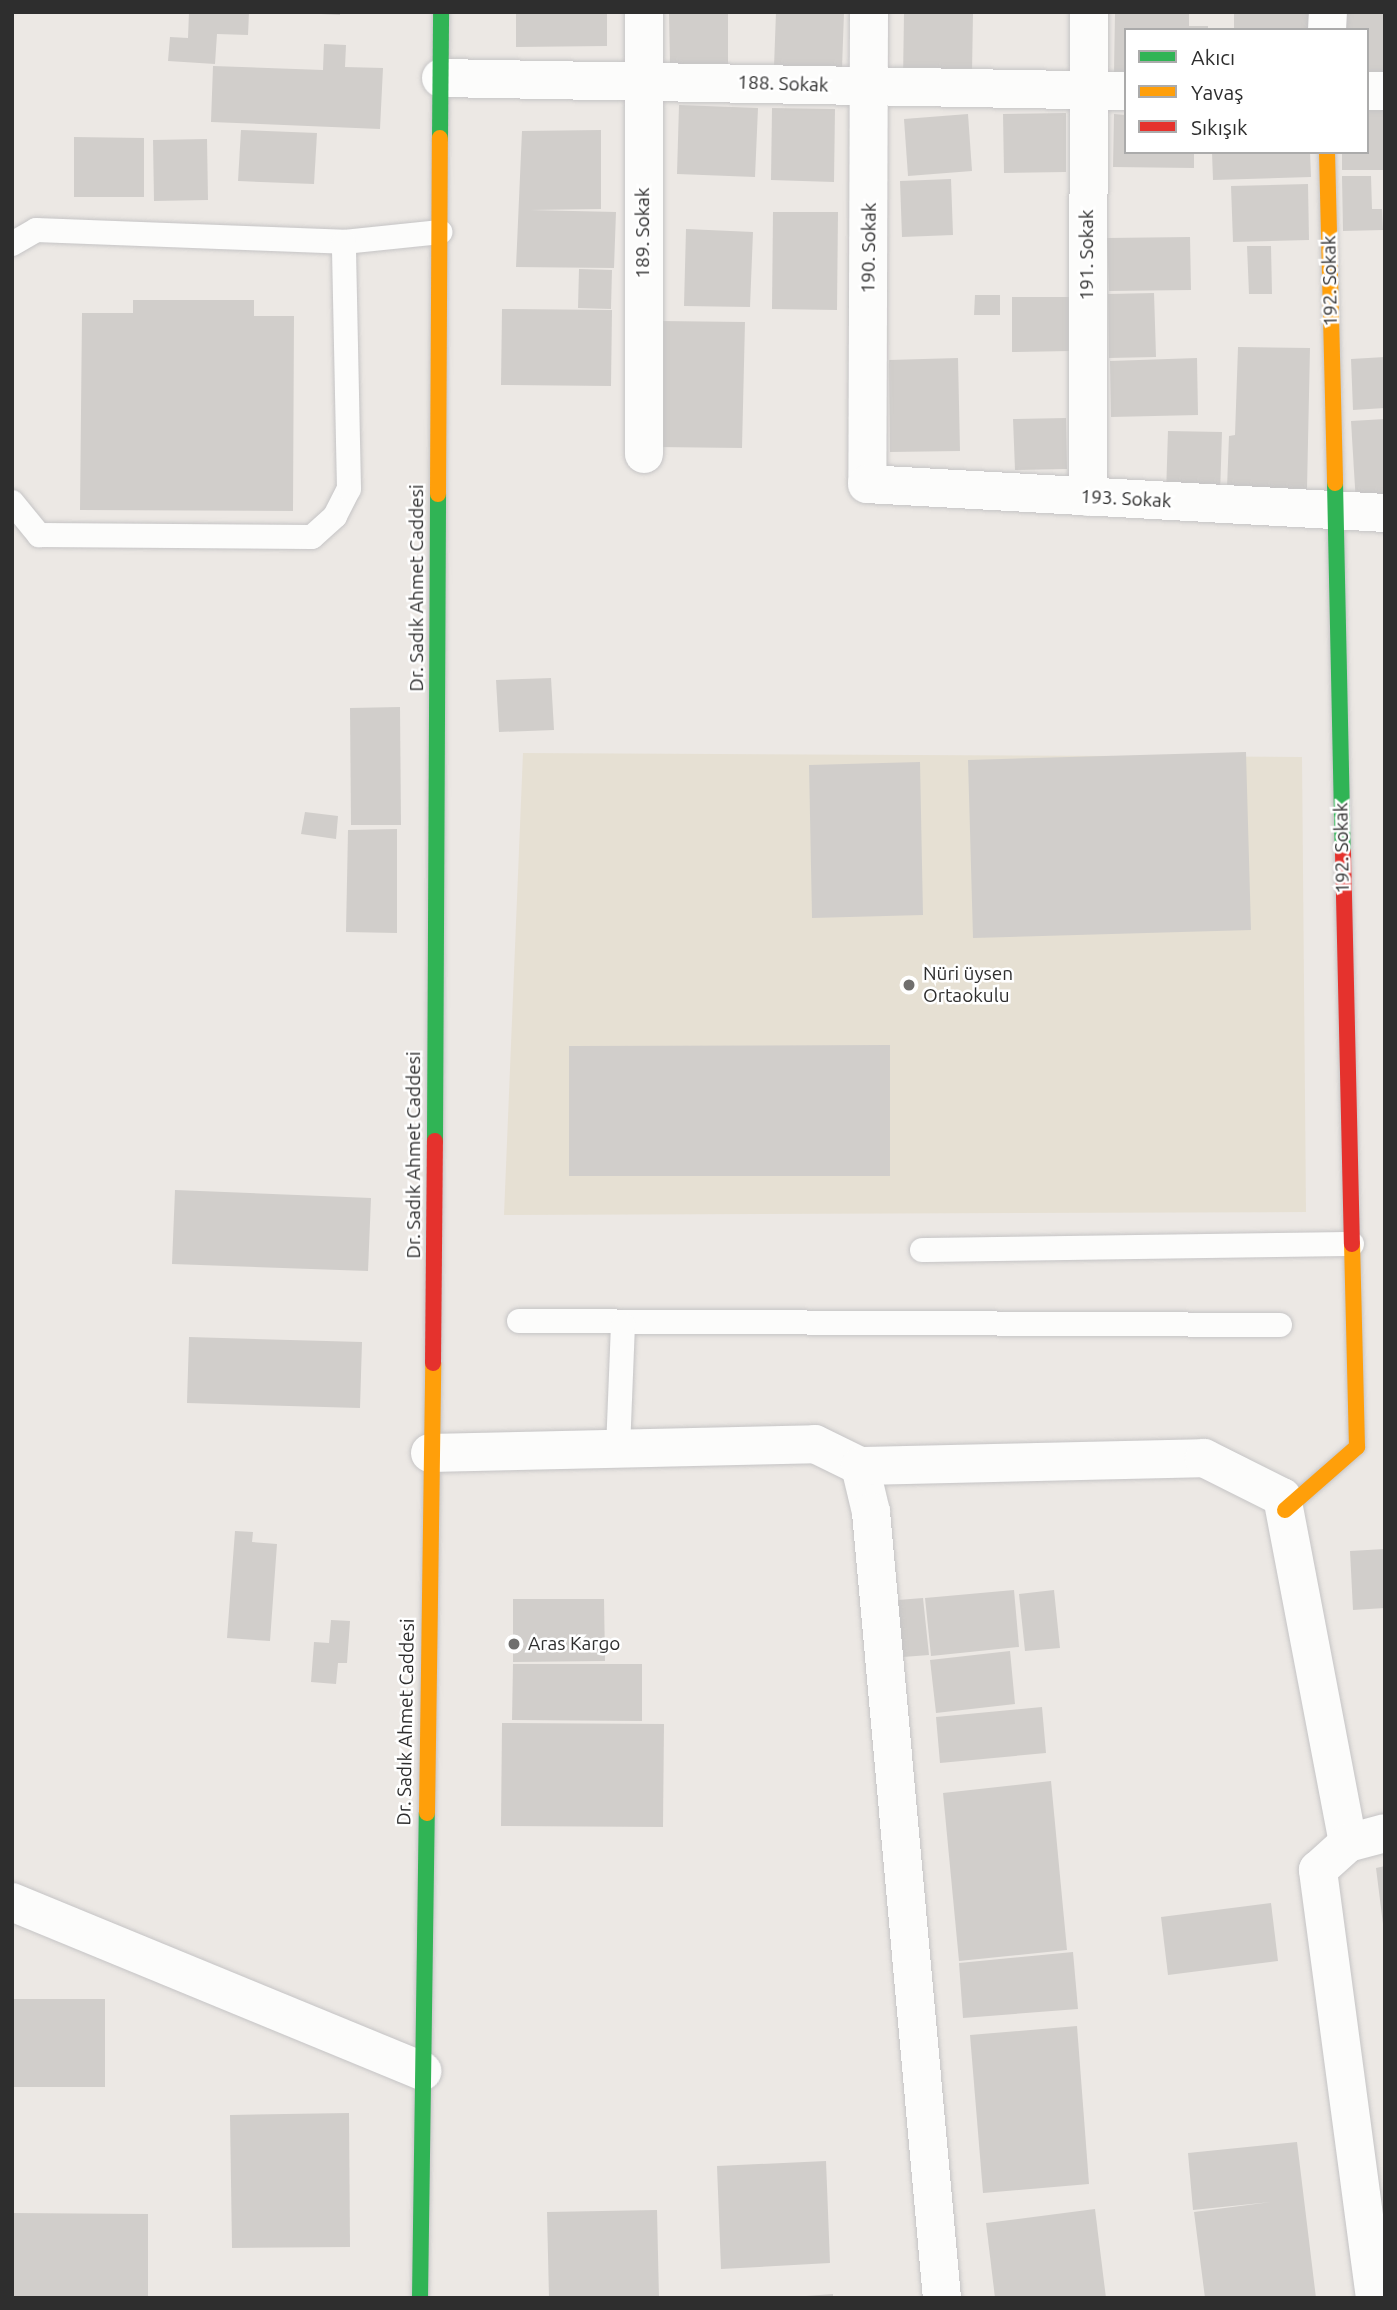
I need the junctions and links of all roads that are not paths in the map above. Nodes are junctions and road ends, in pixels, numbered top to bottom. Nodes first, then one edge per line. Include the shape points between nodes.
1 (441, 12) edge
2 (644, 12) edge
3 (870, 12) edge
4 (1089, 12) edge
5 (441, 78) junction
6 (643, 79) junction
7 (871, 87) junction
8 (1124, 91) edge
9 (1086, 92) junction
10 (1327, 154) edge
11 (440, 232) junction
12 (344, 242) junction
13 (12, 244) edge
14 (644, 454) dead end
15 (867, 484) joint
16 (1088, 497) junction
17 (12, 502) edge
18 (1333, 510) junction
19 (1385, 513) edge
20 (1352, 1244) junction
21 (922, 1250) dead end
22 (519, 1321) dead end
23 (623, 1325) junction
24 (1280, 1325) dead end
25 (618, 1449) junction
26 (430, 1453) junction
27 (860, 1466) junction
28 (1285, 1510) junction
29 (1385, 1833) edge
30 (1348, 1843) junction
31 (12, 1902) edge
32 (423, 2071) junction
33 (420, 2298) edge
34 (942, 2298) edge
35 (1375, 2298) edge

1 - 5 street, Dr. Sadık Ahmet Caddesi
2 - 6 street, 189. Sokak
3 - 7 street, 190. Sokak
4 - 9 street, 191. Sokak
5 - 6 street, 188. Sokak
5 - 11 street, Dr. Sadık Ahmet Caddesi
6 - 7 street, 188. Sokak
6 - 14 street, 189. Sokak
7 - 9 street, 188. Sokak
7 - 15 street, 190. Sokak
8 - 9 street, 188. Sokak
9 - 16 street, 191. Sokak
10 - 18 street, 192. Sokak
11 - 12 lane
11 - 26 street, Dr. Sadık Ahmet Caddesi
12 - 13 lane via 36,230
12 - 17 lane via 349,489 335,516 312,537 39,535
15 - 16 street, 193. Sokak
16 - 18 street, 193. Sokak
18 - 19 street, 193. Sokak
18 - 20 street, 192. Sokak
20 - 21 lane
20 - 28 street, 192. Sokak via 1357,1447
22 - 23 lane
23 - 24 lane
23 - 25 lane
25 - 26 street
25 - 27 street via 815,1444
26 - 32 street, Dr. Sadık Ahmet Caddesi
27 - 28 street via 1204,1458 1282,1497
27 - 34 street via 871,1512
28 - 30 street
29 - 30 street
30 - 35 street via 1318,1870
31 - 32 street
32 - 33 street, Dr. Sadık Ahmet Caddesi

